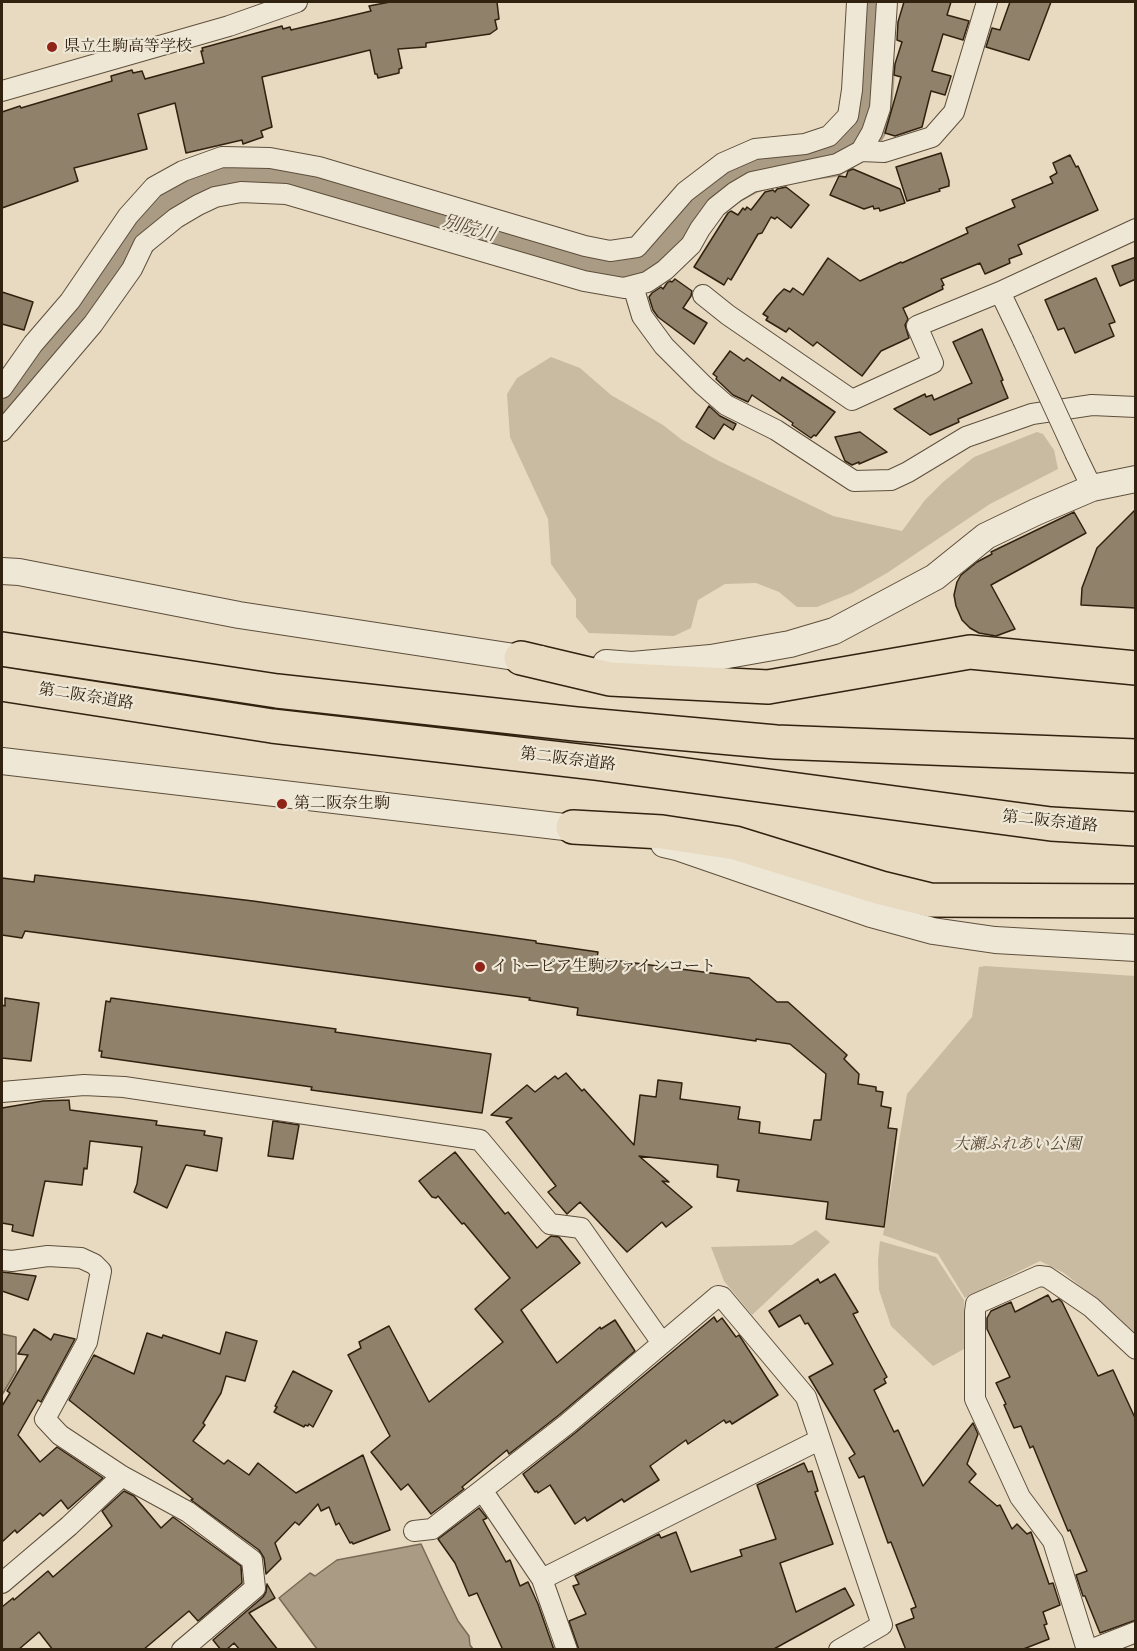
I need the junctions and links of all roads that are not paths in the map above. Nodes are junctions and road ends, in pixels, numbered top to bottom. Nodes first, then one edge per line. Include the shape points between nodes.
1 (297, 2) edge
2 (857, 2) edge
3 (887, 2) edge
4 (987, 2) edge
5 (2, 91) edge
6 (861, 150) junction
7 (1136, 230) edge
8 (633, 286) junction
9 (1000, 291) junction
10 (703, 295) dead end
11 (2, 388) edge
12 (1136, 408) edge
13 (2, 431) edge
14 (1136, 479) edge
15 (1092, 488) junction
16 (2, 571) edge
17 (2, 649) edge
18 (521, 658) junction
19 (1136, 668) edge
20 (2, 684) edge
21 (1136, 756) edge
22 (2, 761) edge
23 (573, 827) junction
24 (1136, 829) edge
25 (1136, 901) edge
26 (1136, 948) edge
27 (2, 1092) edge
28 (2, 1260) edge
29 (662, 1343) junction
30 (1136, 1349) edge
31 (819, 1440) junction
32 (122, 1476) junction
33 (482, 1490) junction
34 (414, 1531) dead end
35 (542, 1579) junction
36 (2, 1583) edge
37 (1136, 1632) edge
38 (189, 1648) edge
39 (567, 1650) edge
40 (839, 1650) edge
41 (1088, 1650) edge

1 - 5 street via 218,30
2 - 11 street via 848,116 829,136 805,144 755,149 723,163 685,192 638,247 610,251 585,246 319,167 270,158 222,158 183,171 154,187 128,216 70,301
3 - 6 street via 880,108
4 - 6 street via 954,112 932,137 884,152
6 - 8 street via 837,164 752,182 735,192 716,207 691,245 665,270
7 - 9 street
8 - 12 street via 642,316 664,346 703,385 726,405 776,430 854,481 891,480 966,436 1032,414 1092,405
8 - 13 street via 584,281 286,194 241,192 215,197 176,218 144,244 132,269 93,324
9 - 10 street via 917,326 933,363 852,400
9 - 15 street, bridge
14 - 15 street
15 - 18 street via 986,536 935,577 834,631 790,644 711,658 632,665
16 - 18 street via 239,615
17 - 21 highway via 277,691 576,724 776,742
18 - 19 highway via 610,679 768,687 970,652
20 - 24 highway, 第二阪奈道路 via 272,726 596,763 1051,824
22 - 23 street
23 - 25 highway via 662,832 735,843 930,900
23 - 26 street via 676,847 871,914 933,931 995,940
27 - 29 street via 84,1084 124,1087 480,1140 550,1224 581,1228
28 - 32 street via 81,1258 101,1271 87,1342 45,1419 60,1435
29 - 31 street via 718,1296 722,1297 807,1397
29 - 33 street
30 - 41 street via 1091,1308 1047,1277 1039,1275 976,1304 975,1399 1020,1497 1053,1540
31 - 35 street
31 - 40 street via 882,1625
32 - 36 street
32 - 38 street via 189,1512 252,1560 255,1588
33 - 34 street via 432,1529
33 - 35 street
35 - 39 street
37 - 41 street

